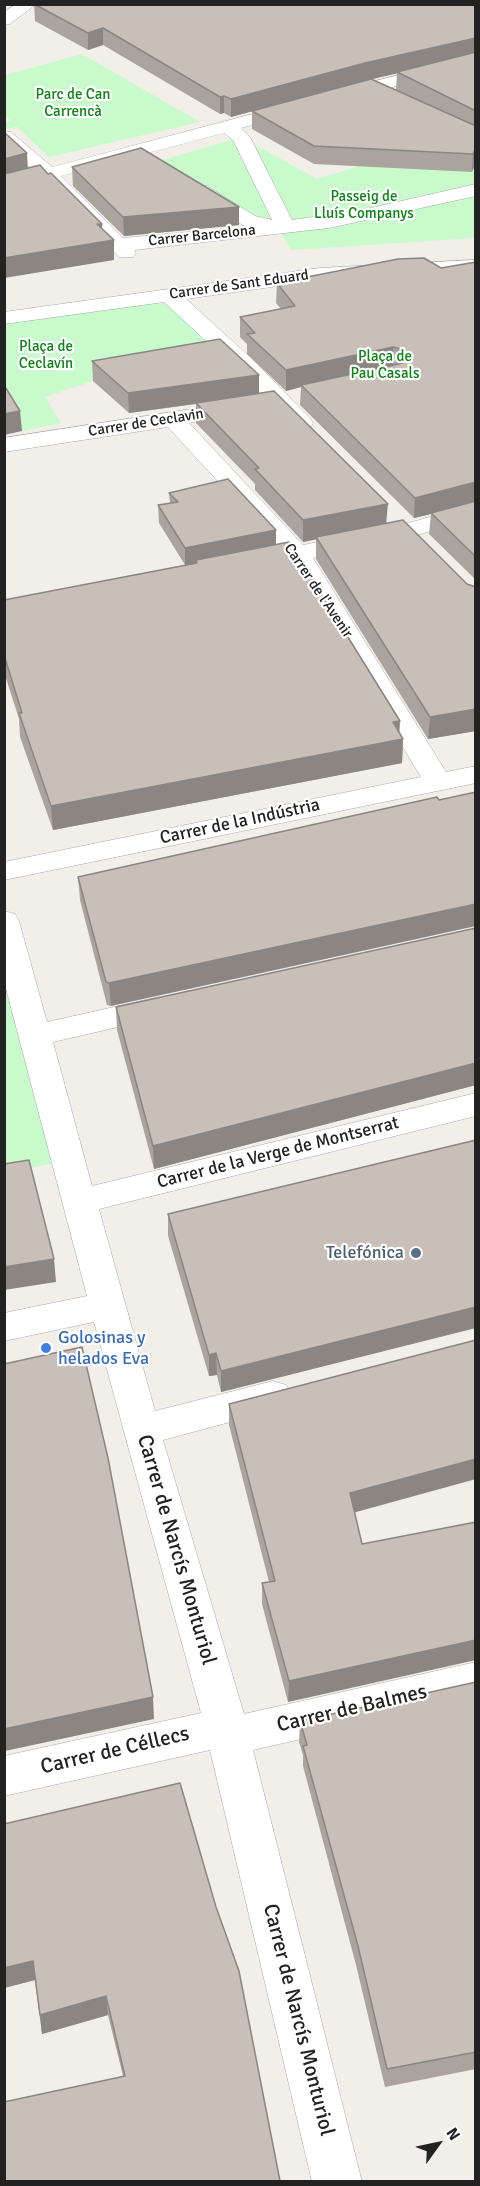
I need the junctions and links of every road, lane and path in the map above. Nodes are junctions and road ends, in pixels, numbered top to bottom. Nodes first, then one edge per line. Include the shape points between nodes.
1 (28, 4) edge
2 (4, 20) edge
3 (476, 61) edge
4 (370, 87) junction
5 (392, 98) edge
6 (227, 126) junction
7 (4, 136) edge
8 (134, 152) junction
9 (152, 162) edge
10 (48, 175) junction
11 (180, 179) edge
12 (4, 186) edge
13 (474, 192) edge
14 (286, 228) junction
15 (476, 266) edge
16 (170, 295) junction
17 (4, 318) edge
18 (216, 412) edge
19 (172, 419) junction
20 (321, 441) edge
21 (4, 445) edge
22 (476, 511) edge
23 (297, 553) junction
24 (232, 567) edge
25 (476, 774) edge
26 (438, 781) junction
27 (4, 871) edge
28 (4, 921) edge
29 (186, 1002) edge
30 (35, 1035) junction
31 (476, 1104) edge
32 (81, 1201) junction
33 (109, 1305) junction
34 (4, 1327) edge
35 (303, 1388) edge
36 (141, 1430) junction
37 (476, 1680) edge
38 (227, 1732) junction
39 (4, 1776) edge
40 (337, 2181) edge

1 - 2 street
3 - 4 street
4 - 5 street
4 - 6 street
6 - 8 street
6 - 14 street via 241,137
7 - 10 street
8 - 9 street
8 - 10 street
10 - 12 street
10 - 14 street, Carrer Barcelona via 122,249
11 - 14 street via 256,224
13 - 14 street via 323,224
15 - 16 street, Carrer de Sant Eduard via 320,274
16 - 17 street, Carrer de Sant Eduard
16 - 20 street
18 - 19 street, Carrer de Ceclavin
19 - 21 street, Carrer de Ceclavin
19 - 23 street, Carrer de l'Avenir
22 - 23 street via 409,530
23 - 24 street
23 - 26 street, Carrer de l'Avenir
25 - 26 street, Carrer de la Indústria
26 - 27 street, Carrer de la Indústria
28 - 30 street, Carrer de Narcís Monturiol
29 - 30 street
30 - 32 street, Carrer de Narcís Monturiol
31 - 32 street, Carrer de la Verge de Montserrat
32 - 33 street, Carrer de Narcís Monturiol
33 - 34 street
33 - 36 street, Carrer de Narcís Monturiol
35 - 36 street
36 - 38 street, Carrer de Narcís Monturiol
37 - 38 street, Carrer de Balmes
38 - 39 street, Carrer de Céllecs
38 - 40 street, Carrer de Narcís Monturiol

